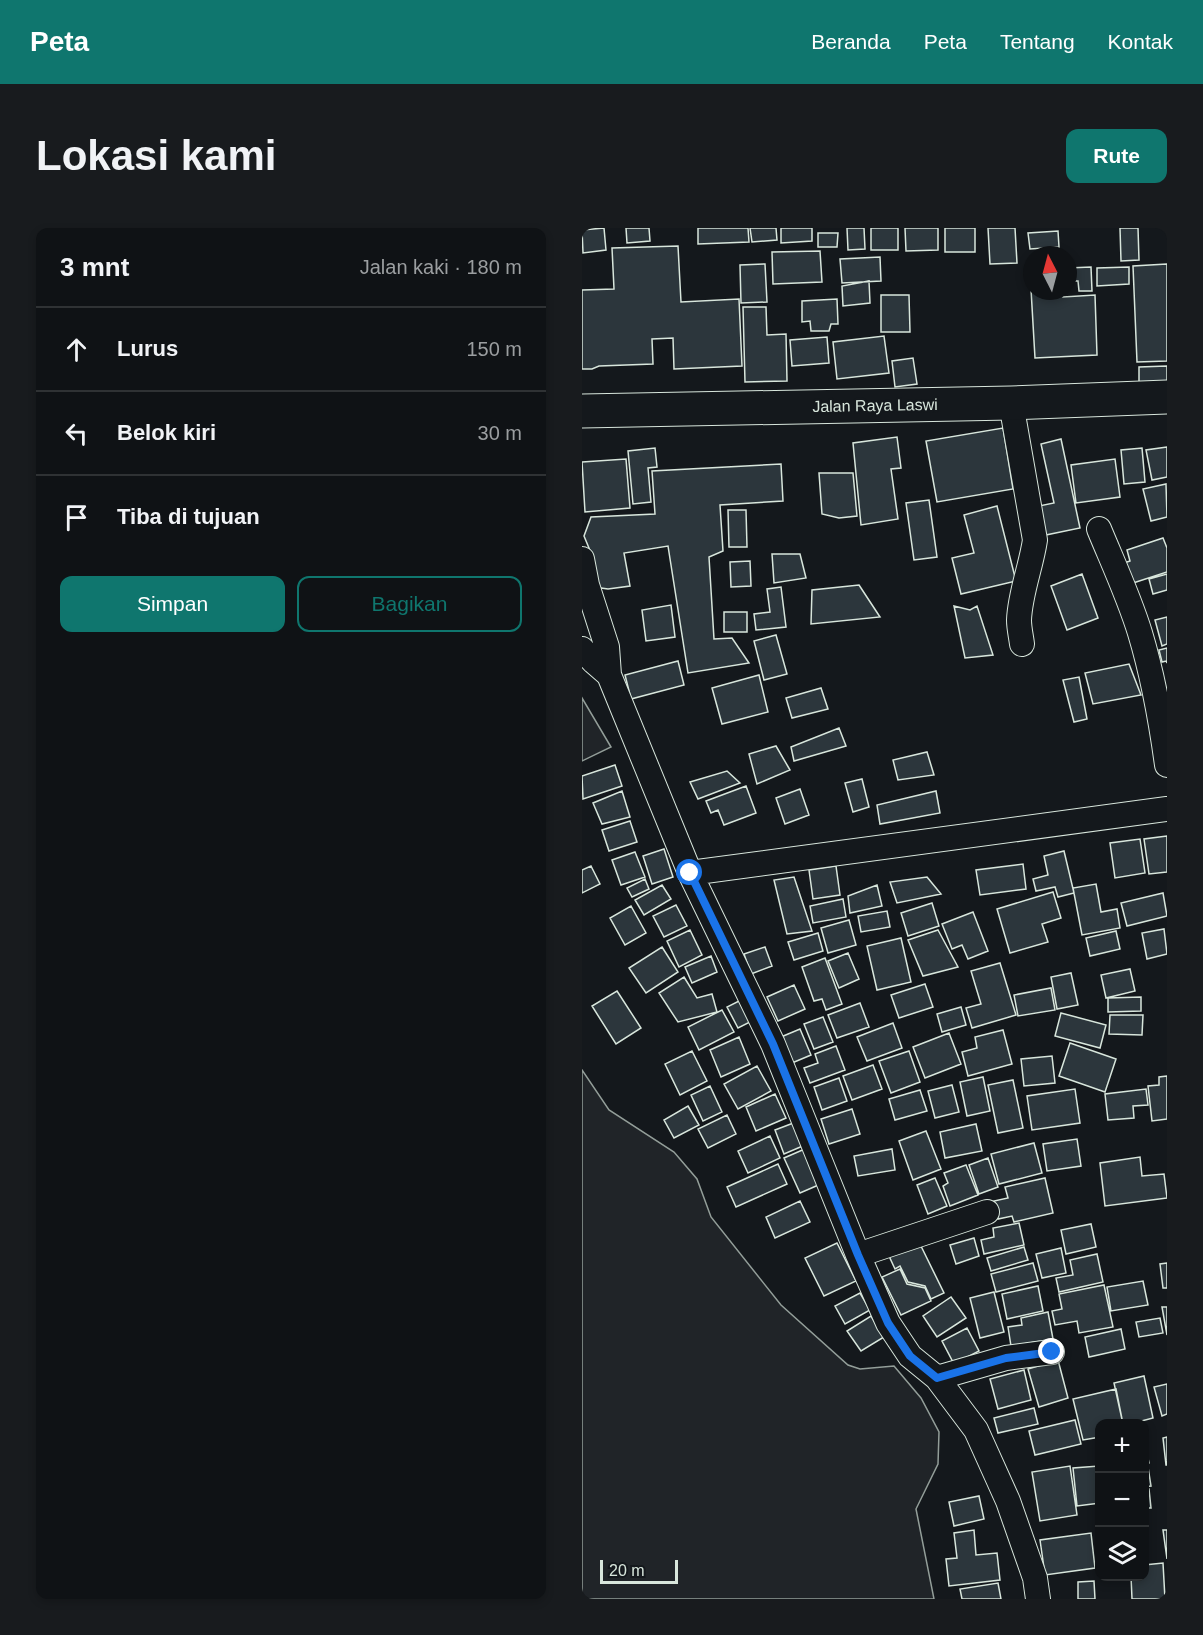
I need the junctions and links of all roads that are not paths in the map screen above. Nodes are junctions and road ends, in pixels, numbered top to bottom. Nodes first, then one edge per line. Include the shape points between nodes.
1 (1167, 397) edge
2 (1011, 403) junction
3 (582, 411) edge
4 (1099, 529) dead end
5 (582, 559) edge
6 (1022, 644) dead end
7 (582, 649) edge
8 (609, 675) junction
9 (1167, 765) edge
10 (1167, 809) edge
11 (690, 873) junction
12 (987, 1212) dead end
13 (858, 1255) junction
14 (1052, 1352) dead end
15 (937, 1378) junction
16 (1038, 1599) edge

1 - 2 main road, Jalan Raya Laswi
2 - 3 main road, Jalan Raya Laswi
2 - 6 street via 1035,540 1021,602
4 - 9 street via 1149,663
5 - 8 street via 607,647
7 - 8 street
8 - 11 street
10 - 11 street
11 - 13 street via 773,1044
12 - 13 street
13 - 15 street via 888,1323 910,1356
14 - 15 street via 1006,1358
15 - 16 street via 976,1430 1008,1501 1035,1578

